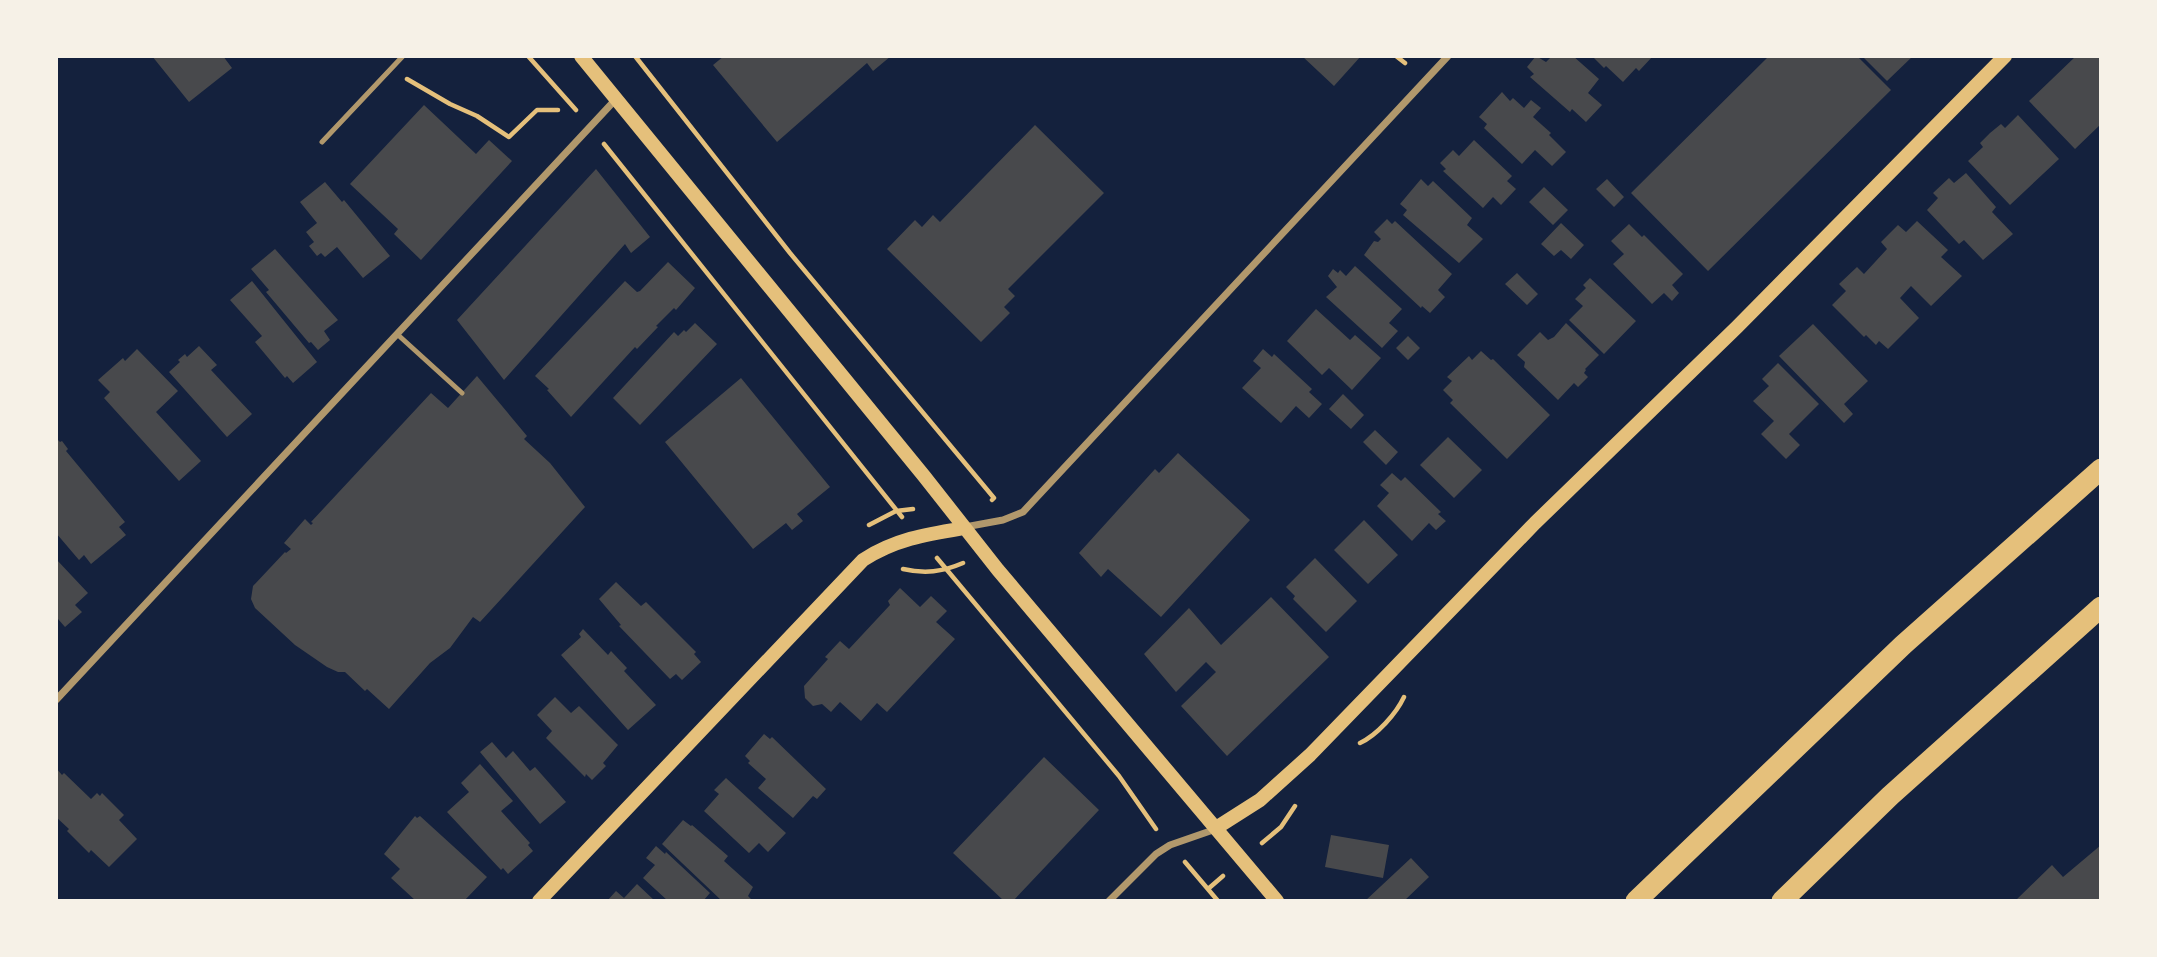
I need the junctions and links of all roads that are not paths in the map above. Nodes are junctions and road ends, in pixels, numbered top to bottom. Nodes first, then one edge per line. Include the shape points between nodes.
1 (403, 56) edge
2 (581, 56) edge
3 (1448, 56) edge
4 (2005, 56) edge
5 (616, 99) junction
6 (322, 142) dead end
7 (397, 334) junction
8 (461, 393) dead end
9 (2101, 469) edge
10 (964, 528) junction
11 (2101, 607) edge
12 (56, 700) edge
13 (1216, 828) junction
14 (539, 901) edge
15 (1109, 901) edge
16 (1277, 901) edge
17 (1636, 901) edge
18 (1782, 901) edge

1 - 6 lane
2 - 5 main road
3 - 10 street via 1023,512
4 - 13 main road via 1535,523 1310,755 1261,800
5 - 7 street
5 - 10 main road
7 - 8 lane
7 - 12 street
9 - 17 highway via 1903,645
10 - 13 main road
10 - 14 main road via 918,536 878,550 852,571
11 - 18 highway via 1890,796
13 - 15 street via 1156,854
13 - 16 main road

